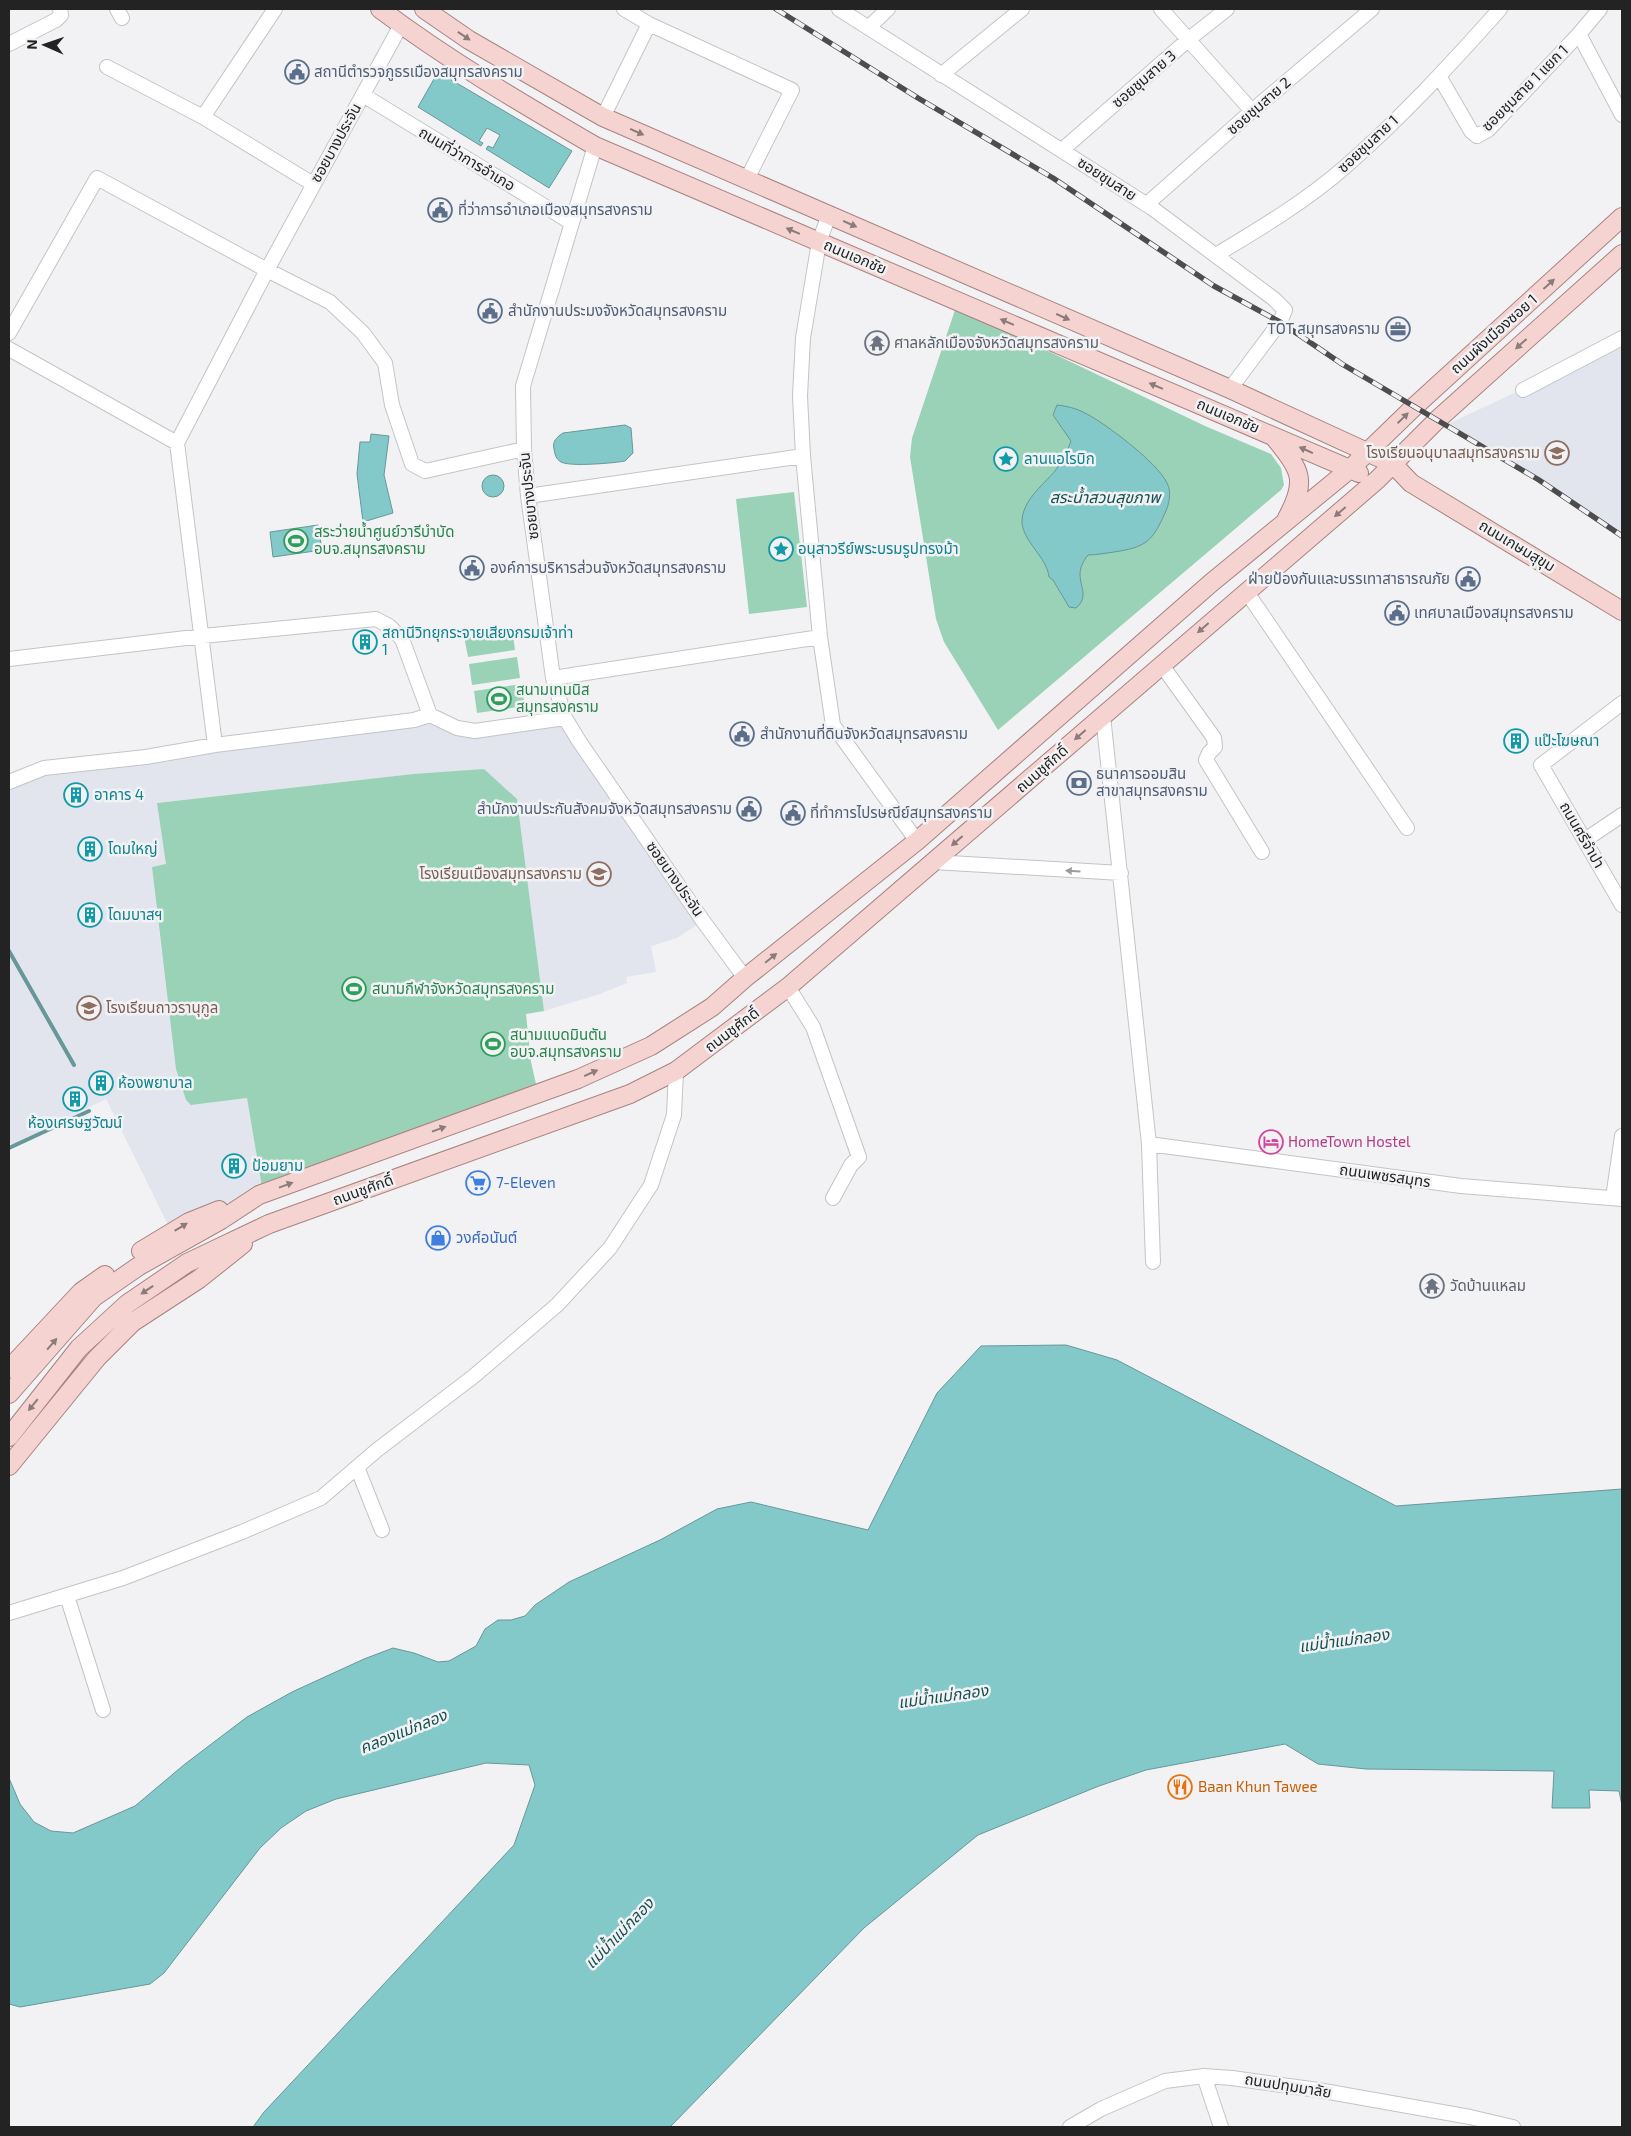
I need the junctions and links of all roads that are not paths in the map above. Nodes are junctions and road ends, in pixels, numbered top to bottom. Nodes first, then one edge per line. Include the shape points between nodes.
1 (60, 9) edge
2 (276, 9) edge
3 (380, 9) edge
4 (424, 9) edge
5 (624, 9) edge
6 (839, 9) edge
7 (888, 9) edge
8 (1022, 9) edge
9 (1161, 9) edge
10 (1226, 9) edge
11 (1372, 9) edge
12 (1500, 9) edge
13 (1600, 9) edge
14 (649, 24) junction
15 (401, 25) junction
16 (869, 27) junction
17 (1579, 34) junction
18 (1189, 39) junction
19 (9, 44) edge
20 (107, 67) dead end
21 (942, 75) junction
22 (1439, 76) junction
23 (363, 95) junction
24 (1252, 111) junction
25 (1622, 115) edge
26 (203, 117) junction
27 (603, 117) junction
28 (595, 146) junction
29 (1062, 150) junction
30 (746, 181) junction
31 (313, 184) junction
32 (1147, 204) junction
33 (829, 215) junction
34 (1622, 217) edge
35 (572, 223) junction
36 (819, 242) junction
37 (1622, 254) edge
38 (1216, 255) junction
39 (267, 270) junction
40 (9, 333) edge
41 (1622, 338) edge
42 (9, 349) edge
43 (1445, 378) junction
44 (1230, 389) junction
45 (1523, 390) dead end
46 (1462, 397) junction
47 (1273, 435) junction
48 (177, 442) junction
49 (524, 449) junction
50 (1368, 452) junction
51 (803, 456) junction
52 (1393, 464) junction
53 (1350, 469) junction
54 (1377, 480) junction
55 (1411, 483) junction
56 (528, 496) junction
57 (1285, 523) junction
58 (1211, 583) junction
59 (1246, 591) junction
60 (1230, 605) junction
61 (1622, 611) edge
62 (203, 636) junction
63 (820, 637) junction
64 (10, 656) edge
65 (1161, 664) junction
66 (553, 678) junction
67 (1622, 703) edge
68 (430, 715) junction
69 (1103, 716) junction
70 (565, 718) junction
71 (215, 745) junction
72 (9, 782) edge
73 (1622, 815) edge
74 (1407, 828) dead end
75 (1585, 840) junction
76 (917, 841) junction
77 (1262, 852) dead end
78 (933, 862) junction
79 (1122, 874) junction
80 (1622, 905) edge
81 (745, 978) junction
82 (788, 987) junction
83 (676, 1071) junction
84 (1622, 1136) edge
85 (1149, 1144) junction
86 (259, 1194) junction
87 (833, 1198) dead end
88 (1618, 1198) edge
89 (269, 1224) junction
90 (1153, 1262) dead end
91 (9, 1369) edge
92 (9, 1394) edge
93 (9, 1438) edge
94 (9, 1466) edge
95 (357, 1466) junction
96 (382, 1530) dead end
97 (67, 1596) junction
98 (9, 1613) edge
99 (103, 1710) dead end
100 (1204, 2076) junction
101 (1070, 2127) edge
102 (1221, 2127) edge
103 (1513, 2127) edge

1 - 19 street via 61,15 56,20
2 - 26 street
3 - 15 main road, ถนนเอกชัย
4 -> 27 main road, ถนนเอกชัย via 469,40
5 - 14 street
6 - 16 street, ซอยชุมสาย
7 - 16 street
8 - 21 street
9 - 18 street
10 - 18 street, ซอยชุมสาย 3
11 - 24 street, ซอยชุมสาย 2
12 - 22 street, ซอยชุมสาย 1
13 - 17 street, ซอยชุมสาย 1 แยก 1
14 - 27 street
14 - 30 street via 792,90
15 - 23 street, ซอยบางประจัน
15 - 28 main road, ถนนเอกชัย via 508,95
16 - 21 street, ซอยชุมสาย
17 - 22 street, ซอยชุมสาย 1 แยก 1 via 1488,130 1476,136
17 - 25 street
18 - 24 street
18 - 29 street, ซอยชุมสาย 3
20 - 26 street
21 - 29 street, ซอยชุมสาย
22 - 38 street, ซอยชุมสาย 1 via 1345,168 1278,218
23 - 31 street, ซอยบางประจัน
23 - 35 street, ถนนที่ว่าการอำเภอ
24 - 32 street, ซอยชุมสาย 2
26 - 31 street
27 -> 30 main road, ถนนเอกชัย
28 - 35 street, ซอยบางประจัน
36 -> 28 main road, ถนนเอกชัย
29 - 32 street, ซอยชุมสาย
30 - 33 main road, ถนนเอกชัย
31 - 39 street, ซอยบางประจัน
32 - 38 street, ซอยชุมสาย
33 - 36 street
33 -> 44 main road, ถนนเอกชัย
43 -> 34 main road, ถนนผังเมืองซอย 1
35 - 49 street, ซอยบางประจัน via 523,386
47 -> 36 main road, ถนนเอกชัย
36 - 51 street via 802,338
37 -> 46 main road, ถนนผังเมืองซอย 1
38 - 44 street, ซอยชุมสาย via 1285,310 1280,322
39 - 40 street via 97,178
39 - 48 street, ซอยบางประจัน
39 - 49 street via 330,302 363,333 386,363 392,404 412,464 425,471
41 - 45 street
42 - 48 street
43 - 46 main road
50 -> 43 main road, ถนนผังเมืองซอย 1
44 - 50 main road, ถนนเอกชัย
46 - 52 main road, ถนนผังเมืองซอย 1
53 -> 47 main road, ถนนเอกชัย
47 - 57 main road via 1300,477 1297,496
48 - 62 street
49 - 56 street, ซอยบางประจัน
50 - 52 main road, ถนนเอกชัย
50 - 53 main road, ถนนผังเมืองซอย 1
51 - 56 street
51 - 63 street
52 - 54 main road, ถนนผังเมืองซอย 1
52 - 55 main road, ถนนเกษมสุขุม
53 - 54 main road, ถนนเอกชัย
53 - 57 main road, ถนนชูศักดิ์
54 - 55 main road, ถนนเกษมสุขุม
54 -> 59 main road, ถนนชูศักดิ์
55 - 61 main road, ถนนเกษมสุขุม
56 - 66 street, ซอยบางประจัน
57 - 58 main road, ถนนชูศักดิ์
58 - 60 main road
58 - 76 main road, ถนนชูศักดิ์
59 - 60 main road, ถนนชูศักดิ์
59 - 74 street
60 -> 65 main road, ถนนชูศักดิ์
62 - 64 street via 22,659
62 - 68 street via 376,619 390,626 402,639
62 - 71 street
63 - 66 street
63 - 76 street via 833,725
65 - 69 main road, ถนนชูศักดิ์
65 - 77 street via 1214,738 1215,747 1206,760
66 - 70 street, ซอยบางประจัน
67 - 75 street, ถนนศรีจำปา via 1542,765
68 - 70 street via 457,728 474,731
68 - 71 street via 414,720
69 -> 78 main road, ถนนชูศักดิ์
69 - 79 street
70 - 81 street, ซอยบางประจัน
71 - 72 street via 146,757 44,768
73 - 75 street
75 - 80 street, ถนนศรีจำปา
81 -> 76 main road, ถนนชูศักดิ์
79 -> 78 street
78 - 82 main road, ถนนชูศักดิ์
79 - 85 street
86 -> 81 main road, ถนนชูศักดิ์ via 594,1071 651,1046 712,1007
82 - 83 main road, ถนนชูศักดิ์
82 - 87 street via 813,1027 860,1157 851,1165
83 - 89 main road, ถนนชูศักดิ์ via 630,1094
83 - 95 street via 674,1114 651,1185 610,1248 557,1305 474,1376
84 - 88 street
85 - 88 street, ถนนเพชรสมุทร via 1461,1186
85 - 90 street
91 -> 86 main road via 81,1292 189,1222
92 -> 86 main road, ถนนชูศักดิ์ via 94,1297
89 -> 93 main road, ถนนชูศักดิ์ via 187,1263 127,1304 79,1348
89 - 94 main road via 199,1279 133,1322 97,1358
95 - 96 street
95 - 97 street via 321,1498 132,1575
97 - 98 street
97 - 99 street
100 - 101 street, ถนนปทุมมาลัย via 1165,2081 1102,2108
100 - 102 street
100 - 103 street, ถนนปทุมมาลัย via 1318,2090 1470,2116

